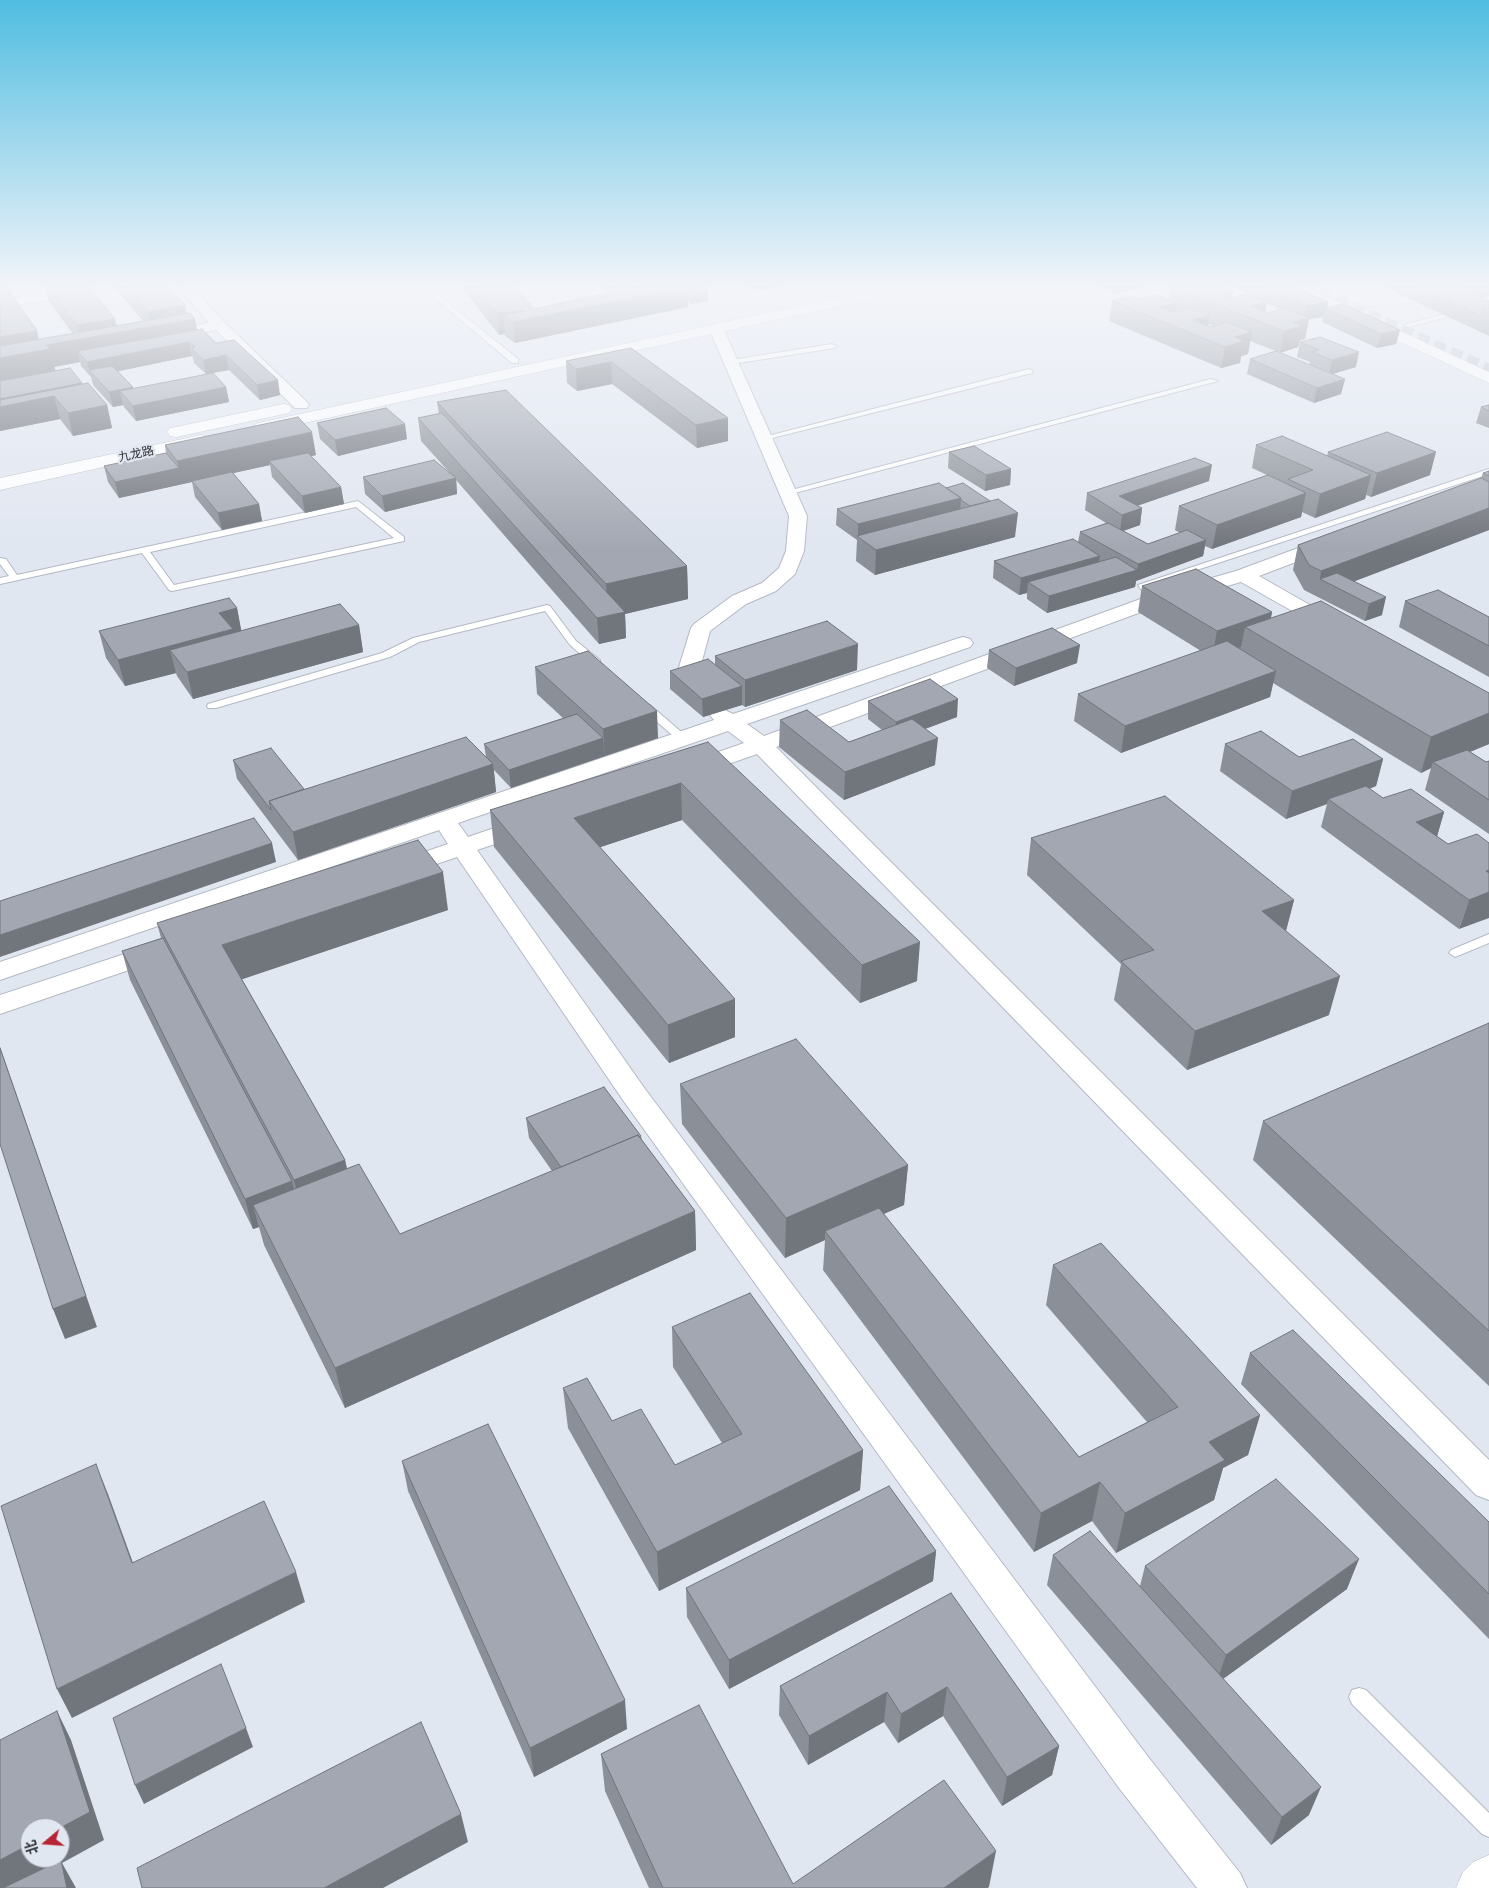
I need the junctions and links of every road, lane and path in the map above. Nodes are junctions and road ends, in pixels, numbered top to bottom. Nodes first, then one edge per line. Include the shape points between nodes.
1 (268, 373) edge
2 (456, 373) edge
3 (509, 373) edge
4 (737, 373) edge
5 (1021, 373) edge
6 (1214, 382) dead end
7 (301, 405) junction
8 (764, 438) junction
9 (0, 470) edge
10 (1489, 471) edge
11 (1489, 483) edge
12 (0, 484) edge
13 (788, 492) junction
14 (144, 550) junction
15 (0, 561) edge
16 (1242, 575) junction
17 (15, 578) junction
18 (0, 581) edge
19 (1153, 601) junction
20 (1344, 632) edge
21 (963, 643) dead end
22 (602, 668) edge
23 (686, 680) edge
24 (638, 700) edge
25 (212, 706) dead end
26 (725, 719) junction
27 (682, 738) junction
28 (761, 745) junction
29 (668, 777) edge
30 (546, 818) edge
31 (444, 820) junction
32 (463, 847) junction
33 (378, 876) edge
34 (1489, 938) edge
35 (179, 944) edge
36 (1455, 953) dead end
37 (0, 971) edge
38 (0, 1005) edge
39 (1489, 1484) edge
40 (1359, 1697) dead end
41 (1489, 1827) edge
42 (1489, 1878) edge
43 (1224, 1888) edge
44 (1479, 1888) edge

1 - 7 street
2 - 7 main road, 九龙路
3 - 12 main road, 九龙路
4 - 8 street
5 - 8 lane
6 - 13 lane
7 - 9 main road, 九龙路
8 - 13 street
10 - 19 lane via 1143,585
11 - 16 street
13 - 23 street via 798,516 795,552 788,570 769,587 739,600 701,628
14 - 14 lane via 358,504 400,539 172,588
14 - 17 lane
15 - 17 lane
16 - 19 street
16 - 20 street
17 - 18 lane
19 - 28 street
21 - 26 street
22 - 25 lane via 573,643 547,608 416,640 386,655
24 - 27 lane
26 - 27 street
26 - 28 street
27 - 31 street
28 - 29 street
28 - 39 street
30 - 32 street
31 - 32 street
31 - 37 street
32 - 33 street
32 - 43 street via 635,1096 1134,1773
34 - 36 lane
35 - 38 street
40 - 41 lane
42 - 44 main road

